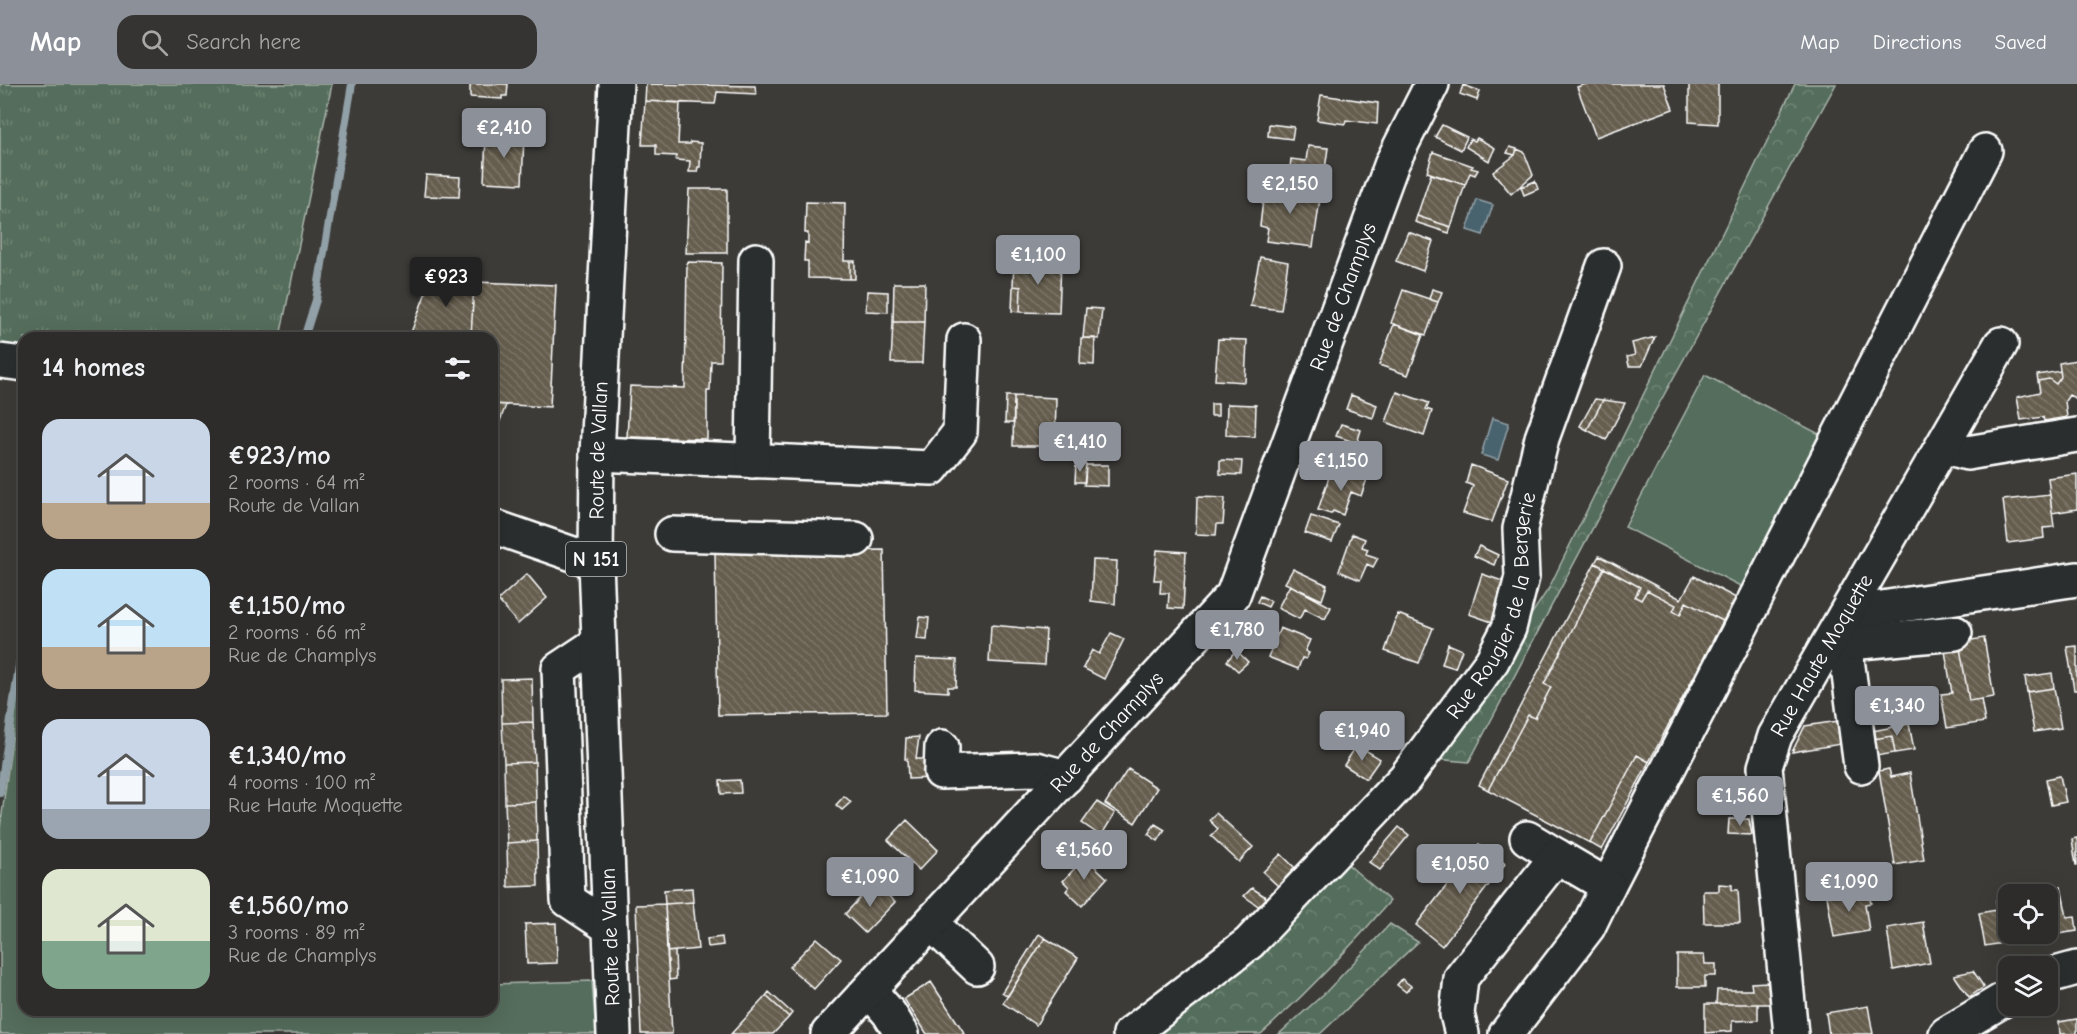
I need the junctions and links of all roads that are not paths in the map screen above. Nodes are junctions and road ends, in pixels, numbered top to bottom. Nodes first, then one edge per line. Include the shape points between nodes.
1 (616, 84) edge
2 (1432, 84) edge
3 (1985, 152) dead end
4 (756, 260) dead end
5 (1604, 266) dead end
6 (964, 340) dead end
7 (2001, 344) dead end
8 (0, 360) edge
9 (18, 363) edge
10 (2077, 435) edge
11 (1943, 446) junction
12 (597, 454) junction
13 (753, 461) junction
14 (498, 528) edge
15 (672, 534) dead end
16 (856, 538) dead end
17 (596, 562) junction
18 (2077, 579) edge
19 (1955, 633) dead end
20 (1840, 634) junction
21 (942, 747) dead end
22 (1861, 765) dead end
23 (1066, 777) junction
24 (1527, 838) dead end
25 (1557, 856) junction
26 (1608, 886) junction
27 (931, 924) junction
28 (977, 967) dead end
29 (2077, 968) edge
30 (2058, 973) edge
31 (869, 990) junction
32 (1998, 1003) edge
33 (614, 1034) edge
34 (828, 1034) edge
35 (902, 1034) edge
36 (1130, 1034) edge
37 (1461, 1034) edge
38 (1506, 1034) edge
39 (1791, 1034) edge
40 (1947, 1034) edge

1 - 12 street, Route de Vallan / N 151
2 - 23 street, Rue de Champlys via 1392,164 1233,595
3 - 26 street
4 - 13 street
5 - 36 street, Rue Rougier de la Bergerie via 1542,438 1520,529 1522,577 1509,628 1492,661 1405,778 1249,943
6 - 13 street via 960,432 932,468
7 - 11 street, Rue Haute Moquette
8 - 9 street
10 - 11 street via 1967,453
11 - 20 street, Rue Haute Moquette
12 - 13 street
12 - 17 street, Route de Vallan / N 151
14 - 17 street
15 - 16 street
17 - 33 street, Route de Vallan / N 151
18 - 20 street
19 - 20 street
20 - 22 street
20 - 39 street, Rue Haute Moquette via 1775,736 1765,767
21 - 23 street via 941,772 1036,770
23 - 27 street, Rue de Champlys
24 - 25 street
25 - 26 street
25 - 37 street via 1461,978 1457,1014
26 - 38 street via 1588,927
27 - 28 street
27 - 31 street, Rue de Champlys
29 - 30 street
31 - 34 street, Rue de Champlys
31 - 35 street
32 - 40 street

